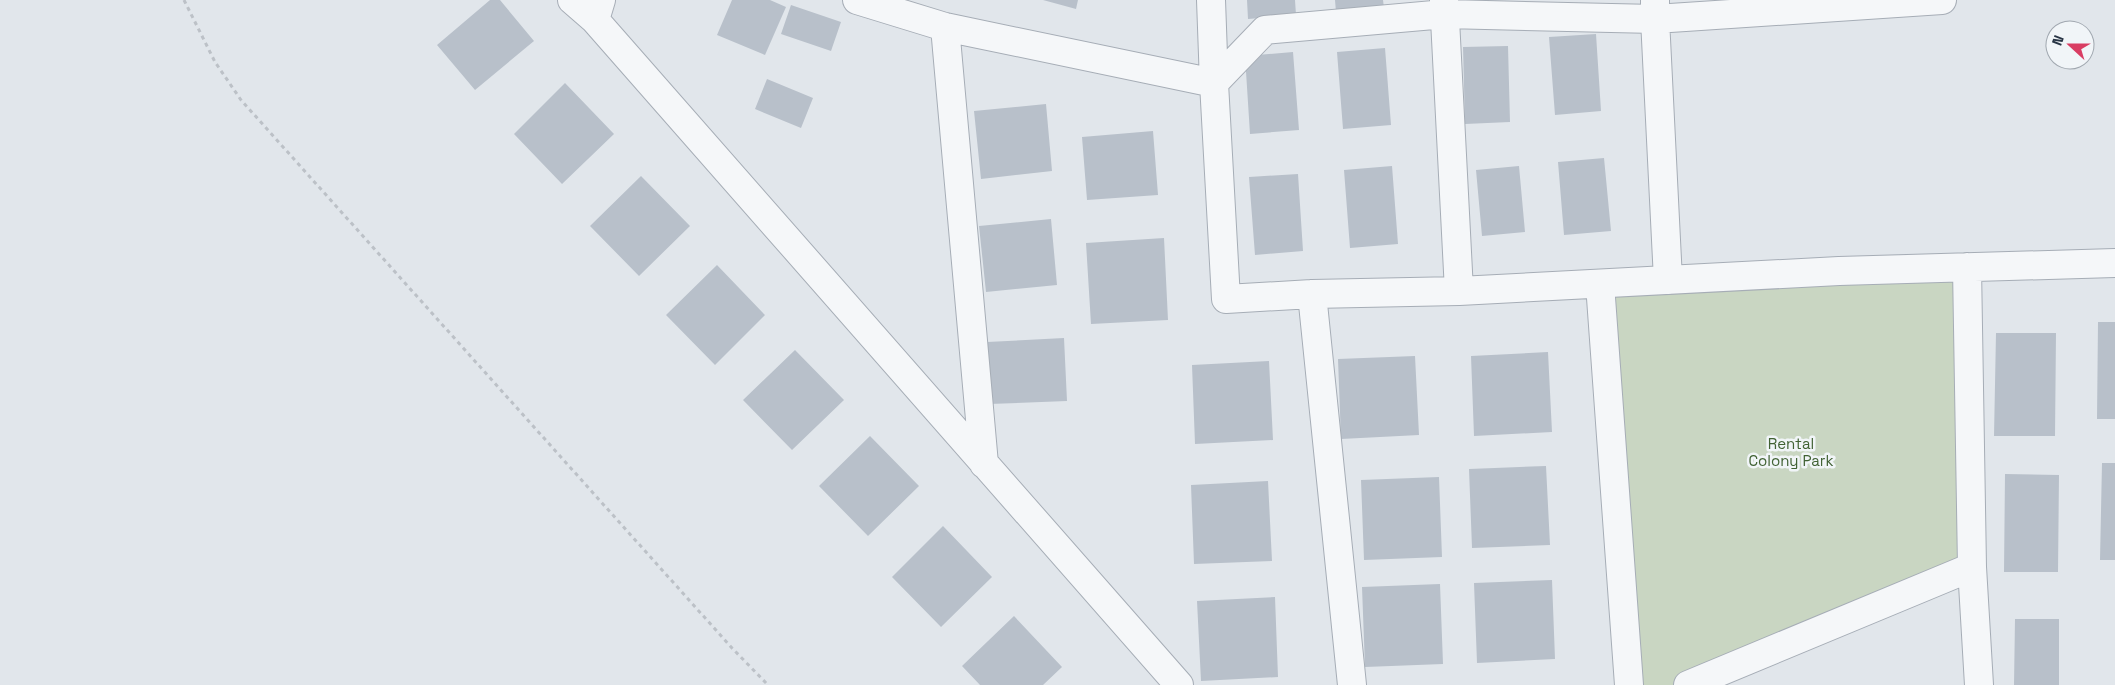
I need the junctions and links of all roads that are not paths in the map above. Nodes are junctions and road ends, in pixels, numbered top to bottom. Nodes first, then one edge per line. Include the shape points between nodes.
1 (572, 0) edge
2 (857, 0) edge
3 (1211, 0) edge
4 (1942, 0) edge
5 (1444, 7) edge
6 (1655, 9) edge
7 (598, 10) edge
8 (945, 27) junction
9 (1214, 84) junction
10 (2115, 263) edge
11 (1968, 267) junction
12 (1668, 280) junction
13 (1600, 284) junction
14 (1459, 291) junction
15 (1312, 294) junction
16 (984, 464) junction
17 (1972, 567) junction
18 (1179, 685) edge
19 (1352, 685) edge
20 (1629, 685) edge
21 (1688, 685) edge
22 (1979, 685) edge

1 - 7 street
2 - 8 street
3 - 9 street
4 - 6 street
5 - 6 street
5 - 9 street via 1265,30
5 - 14 street
6 - 12 street
7 - 16 street
8 - 9 street
8 - 16 street
9 - 15 street via 1226,299
10 - 11 street
11 - 12 street
11 - 17 street
12 - 13 street
13 - 14 street
13 - 20 street
14 - 15 street
15 - 19 street
16 - 18 street
17 - 21 street
17 - 22 street

